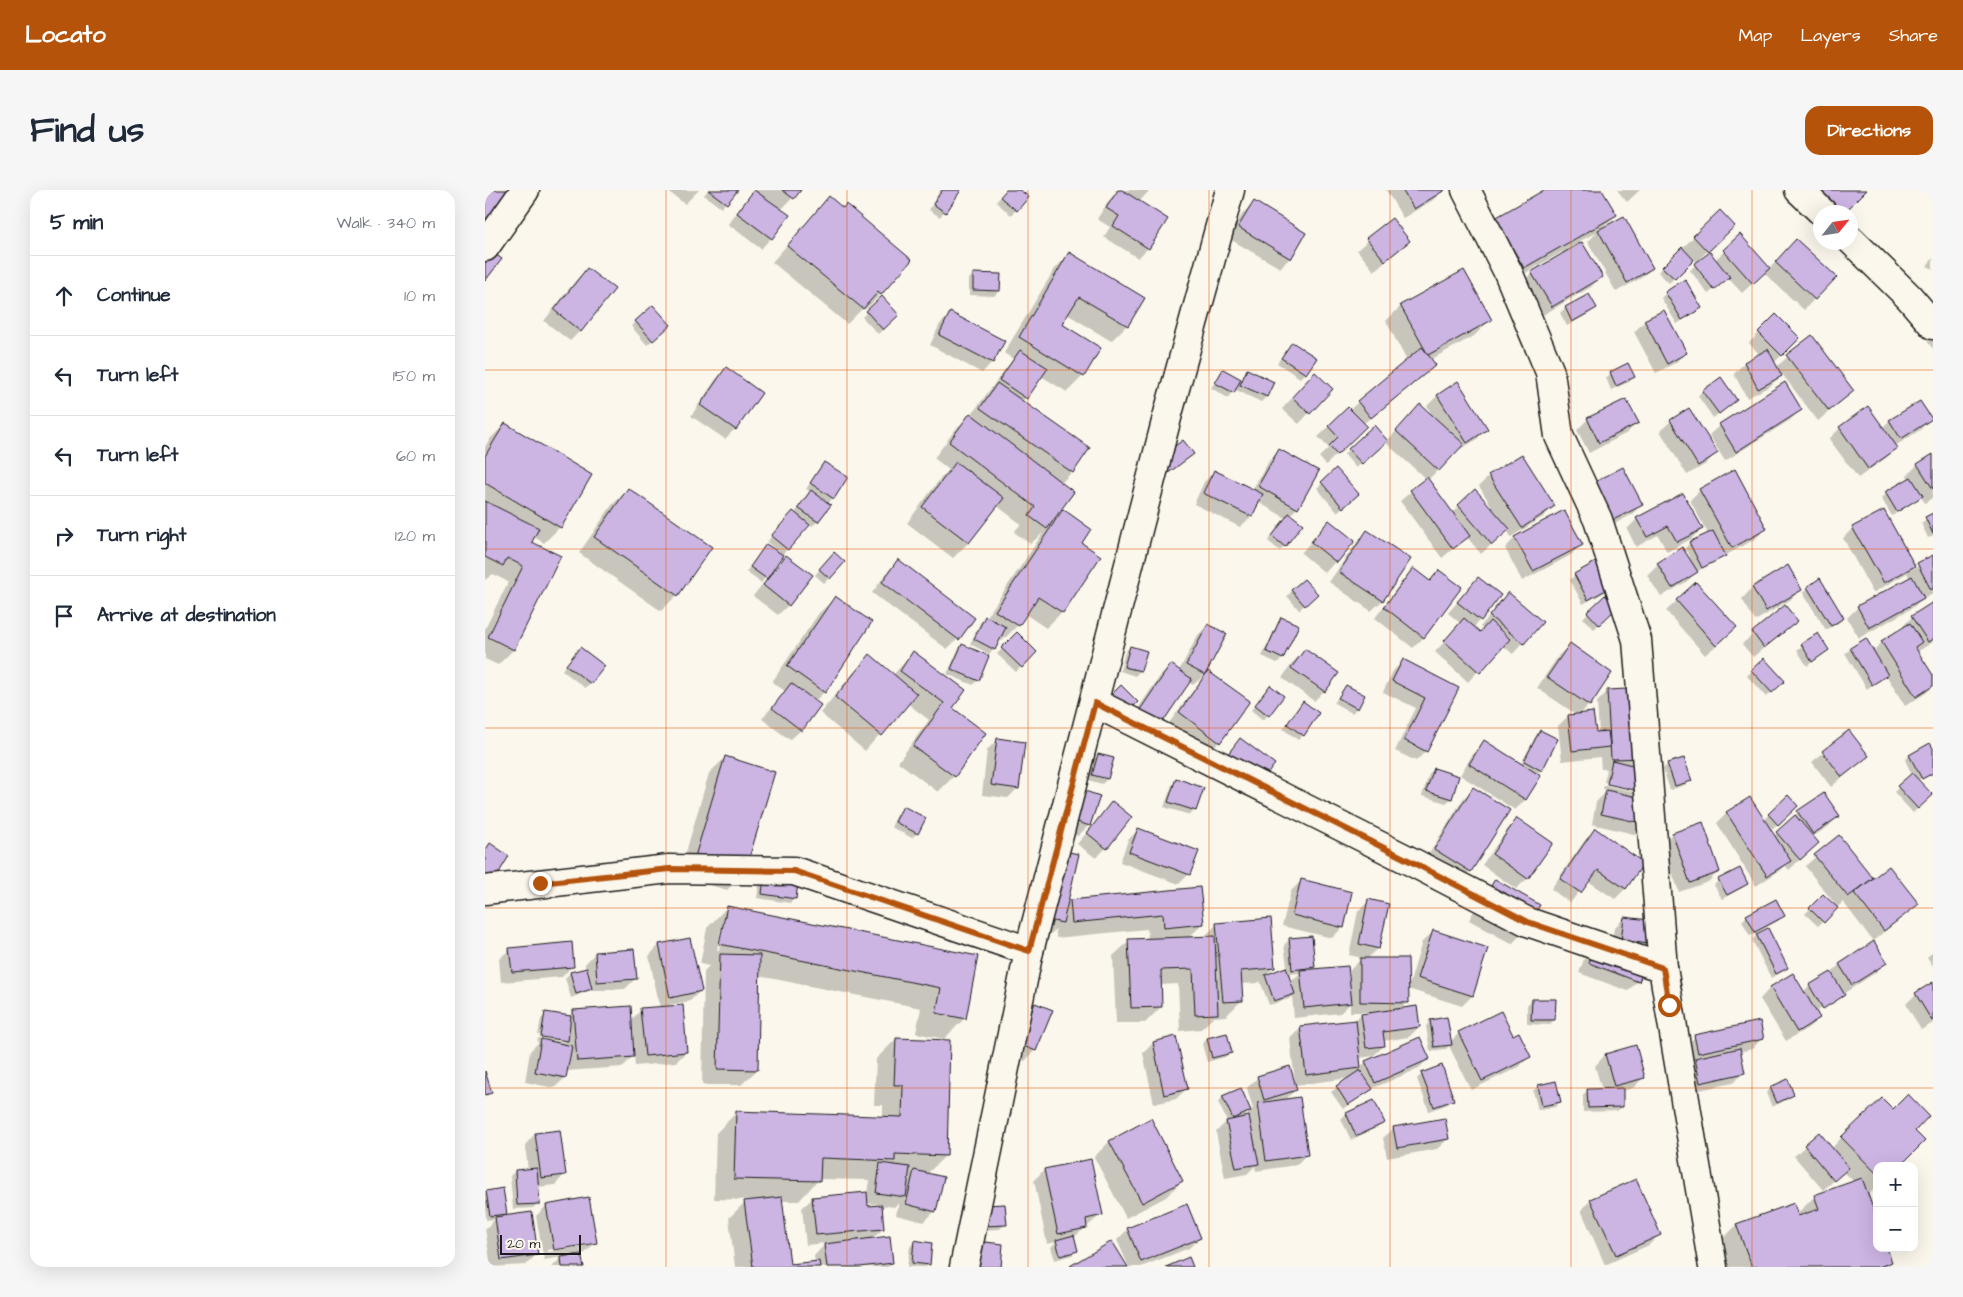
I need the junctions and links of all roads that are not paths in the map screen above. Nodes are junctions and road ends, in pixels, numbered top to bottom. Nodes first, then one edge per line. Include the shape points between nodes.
1 (525, 190) edge
2 (1230, 190) edge
3 (1466, 190) edge
4 (1799, 190) edge
5 (1815, 205) edge
6 (485, 247) edge
7 (1858, 247) edge
8 (1933, 325) edge
9 (1095, 703) junction
10 (485, 890) edge
11 (1029, 951) junction
12 (1663, 968) junction
13 (964, 1267) edge
14 (1713, 1267) edge

1 - 6 street
2 - 9 street via 1169,410
3 - 12 street via 1508,272 1550,372 1559,436 1598,520 1637,640
4 - 5 street
7 - 8 street
9 - 11 street
9 - 12 street via 1528,922
10 - 11 street via 669,869 794,871
11 - 13 street
12 - 14 street

